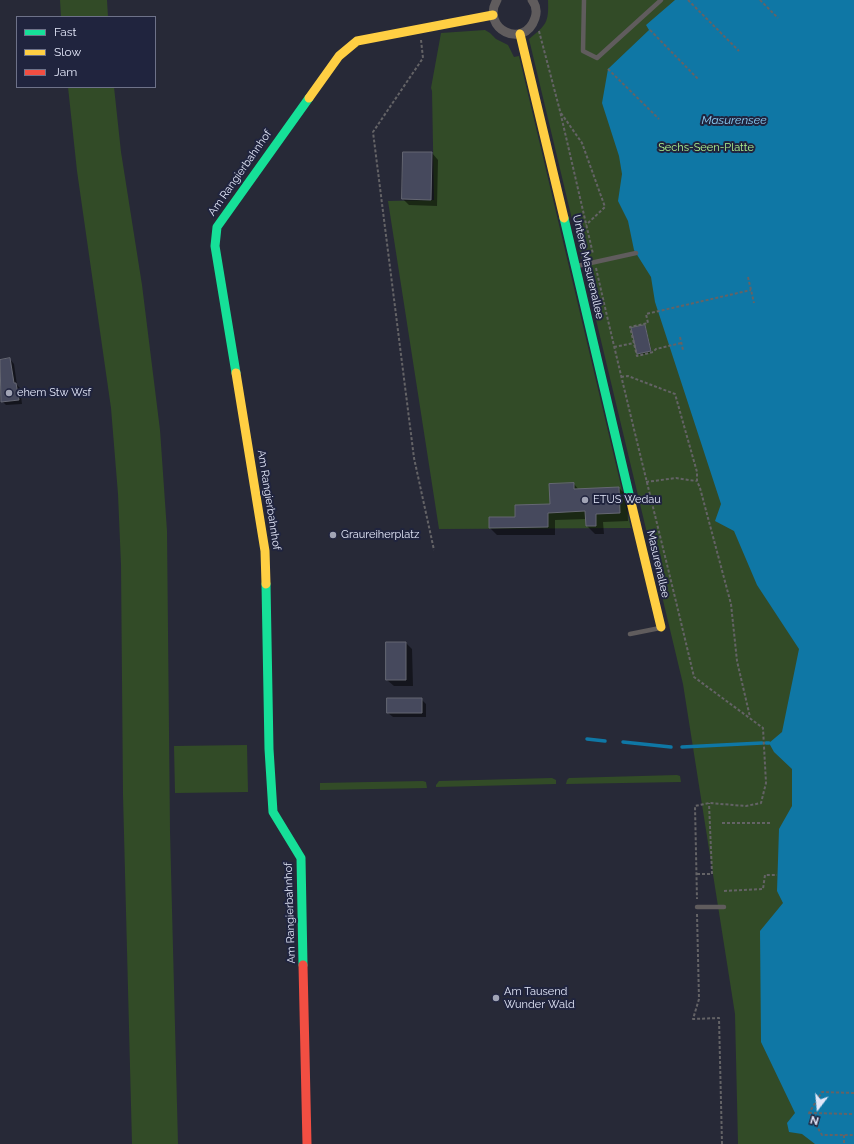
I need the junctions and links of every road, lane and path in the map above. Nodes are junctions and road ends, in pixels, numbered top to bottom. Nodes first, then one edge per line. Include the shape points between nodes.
1 (498, 0) edge
2 (532, 0) edge
3 (584, 0) edge
4 (661, 0) edge
5 (688, 0) edge
6 (760, 0) edge
7 (493, 15) junction
8 (778, 18) dead end
9 (420, 29) junction
10 (650, 30) dead end
11 (520, 34) junction
12 (739, 51) dead end
13 (608, 70) dead end
14 (699, 80) dead end
15 (560, 111) dead end
16 (659, 119) dead end
17 (586, 225) dead end
18 (636, 253) dead end
19 (575, 266) junction
20 (748, 277) dead end
21 (751, 290) junction
22 (754, 303) dead end
23 (680, 337) dead end
24 (634, 343) junction
25 (682, 343) junction
26 (614, 347) dead end
27 (683, 350) dead end
28 (621, 378) dead end
29 (697, 481) junction
30 (646, 482) dead end
31 (649, 493) dead end
32 (632, 507) joint
33 (434, 550) dead end
34 (661, 627) joint
35 (630, 634) dead end
36 (750, 718) junction
37 (709, 802) junction
38 (695, 806) dead end
39 (722, 823) dead end
40 (772, 823) dead end
41 (697, 874) dead end
42 (777, 875) dead end
43 (724, 891) dead end
44 (697, 907) dead end
45 (724, 907) dead end
46 (693, 1019) dead end
47 (854, 1093) edge
48 (809, 1113) junction
49 (852, 1114) dead end
50 (844, 1135) junction
51 (854, 1135) edge
52 (307, 1144) edge
53 (722, 1144) edge
54 (844, 1144) edge

1 - 7 street
2 - 11 street via 537,14 533,25
3 - 4 lane via 583,51 597,58
5 - 12 path
6 - 8 path
7 - 9 street, Am Rangierbahnhof
7 - 11 street via 502,30
9 - 33 path via 423,58 373,132 414,458
9 - 52 street, Am Rangierbahnhof via 357,42 339,56 217,227 215,246 265,551 272,812 301,858
10 - 14 path
11 - 19 street, Untere Masurenallee
13 - 16 path
15 - 17 path via 582,143 605,207
18 - 19 lane
19 - 32 street, Untere Masurenallee
20 - 21 path
21 - 22 path
21 - 24 path via 646,314 648,323 630,327
23 - 25 path
24 - 25 path via 637,356
24 - 26 path
25 - 27 path
28 - 29 path via 628,376 675,394 697,472
29 - 30 path via 676,478
29 - 36 path via 731,604 737,661
31 - 36 path via 694,677
32 - 34 street, Masurenallee
34 - 35 lane
36 - 37 path via 763,728 766,783 761,803 746,806
37 - 38 path
37 - 41 path via 712,874
39 - 40 path
42 - 43 path via 765,875 763,889
44 - 45 lane
46 - 53 path via 719,1018
47 - 48 path via 822,1092
48 - 49 path
48 - 50 path via 822,1135
50 - 51 path
50 - 54 path

